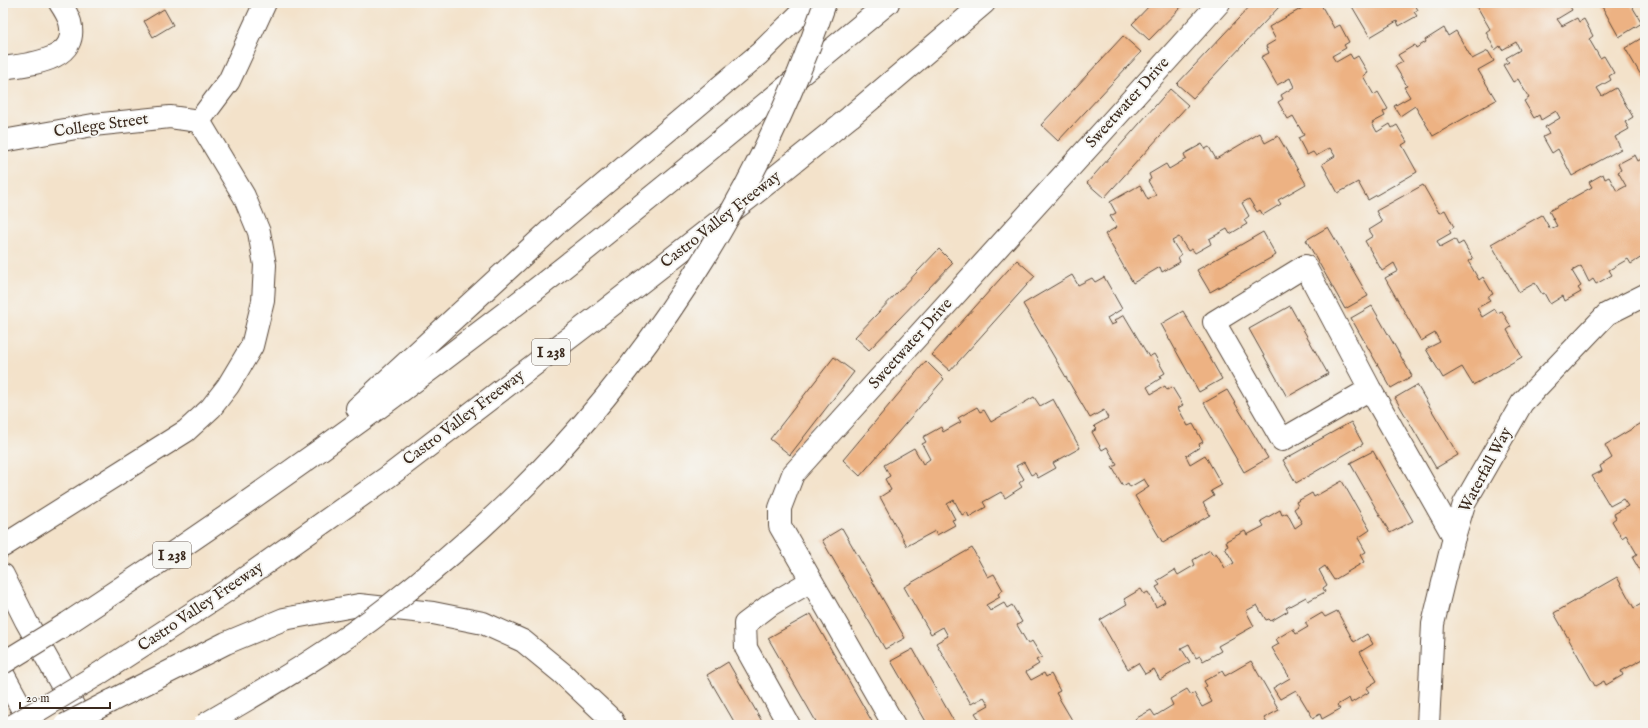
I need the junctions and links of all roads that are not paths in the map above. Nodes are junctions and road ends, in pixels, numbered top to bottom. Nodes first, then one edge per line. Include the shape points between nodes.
1 (60, 3) edge
2 (265, 3) edge
3 (811, 3) edge
4 (825, 3) edge
5 (888, 3) edge
6 (984, 3) edge
7 (1219, 3) edge
8 (3, 68) edge
9 (199, 121) junction
10 (3, 141) edge
11 (1645, 295) edge
12 (1370, 389) junction
13 (275, 483) junction
14 (1454, 537) junction
15 (3, 546) edge
16 (3, 575) edge
17 (811, 581) junction
18 (3, 663) edge
19 (3, 674) edge
20 (14, 725) edge
21 (31, 725) edge
22 (65, 725) edge
23 (84, 725) edge
24 (204, 725) edge
25 (614, 725) edge
26 (789, 725) edge
27 (894, 725) edge
28 (1428, 725) edge

1 - 8 main road via 70,22 71,33 69,43 62,52 44,61
2 - 9 main road via 229,81
3 - 13 main road via 759,54 558,223
4 - 24 main road, bridge via 790,92 762,152 727,217 698,267 661,322 580,427 488,522 388,607 278,681
5 - 13 main road, I 238 via 532,292
6 - 20 main road, Castro Valley Freeway / I 238, bridge via 760,190 389,476 228,590
7 - 17 main road, Sweetwater Drive via 793,474 780,508 780,526
9 - 10 main road, College Street via 170,117 93,125
9 - 15 main road via 244,196 259,232 265,265 263,301 252,346 228,386 186,431
11 - 14 main road, Waterfall Way via 1607,314 1522,403 1464,504
12 - 12 main road via 1305,266 1214,322 1282,440
12 - 14 main road
13 - 18 main road, I 238, bridge via 168,558
14 - 28 main road, Waterfall Way via 1433,624
16 - 23 main road
17 - 26 main road via 770,605 745,624 746,648
17 - 27 main road, Sweetwater Drive
19 - 21 main road
22 - 25 main road, bridge via 226,643 284,618 358,605 433,613 483,623 523,641 562,673 612,720

